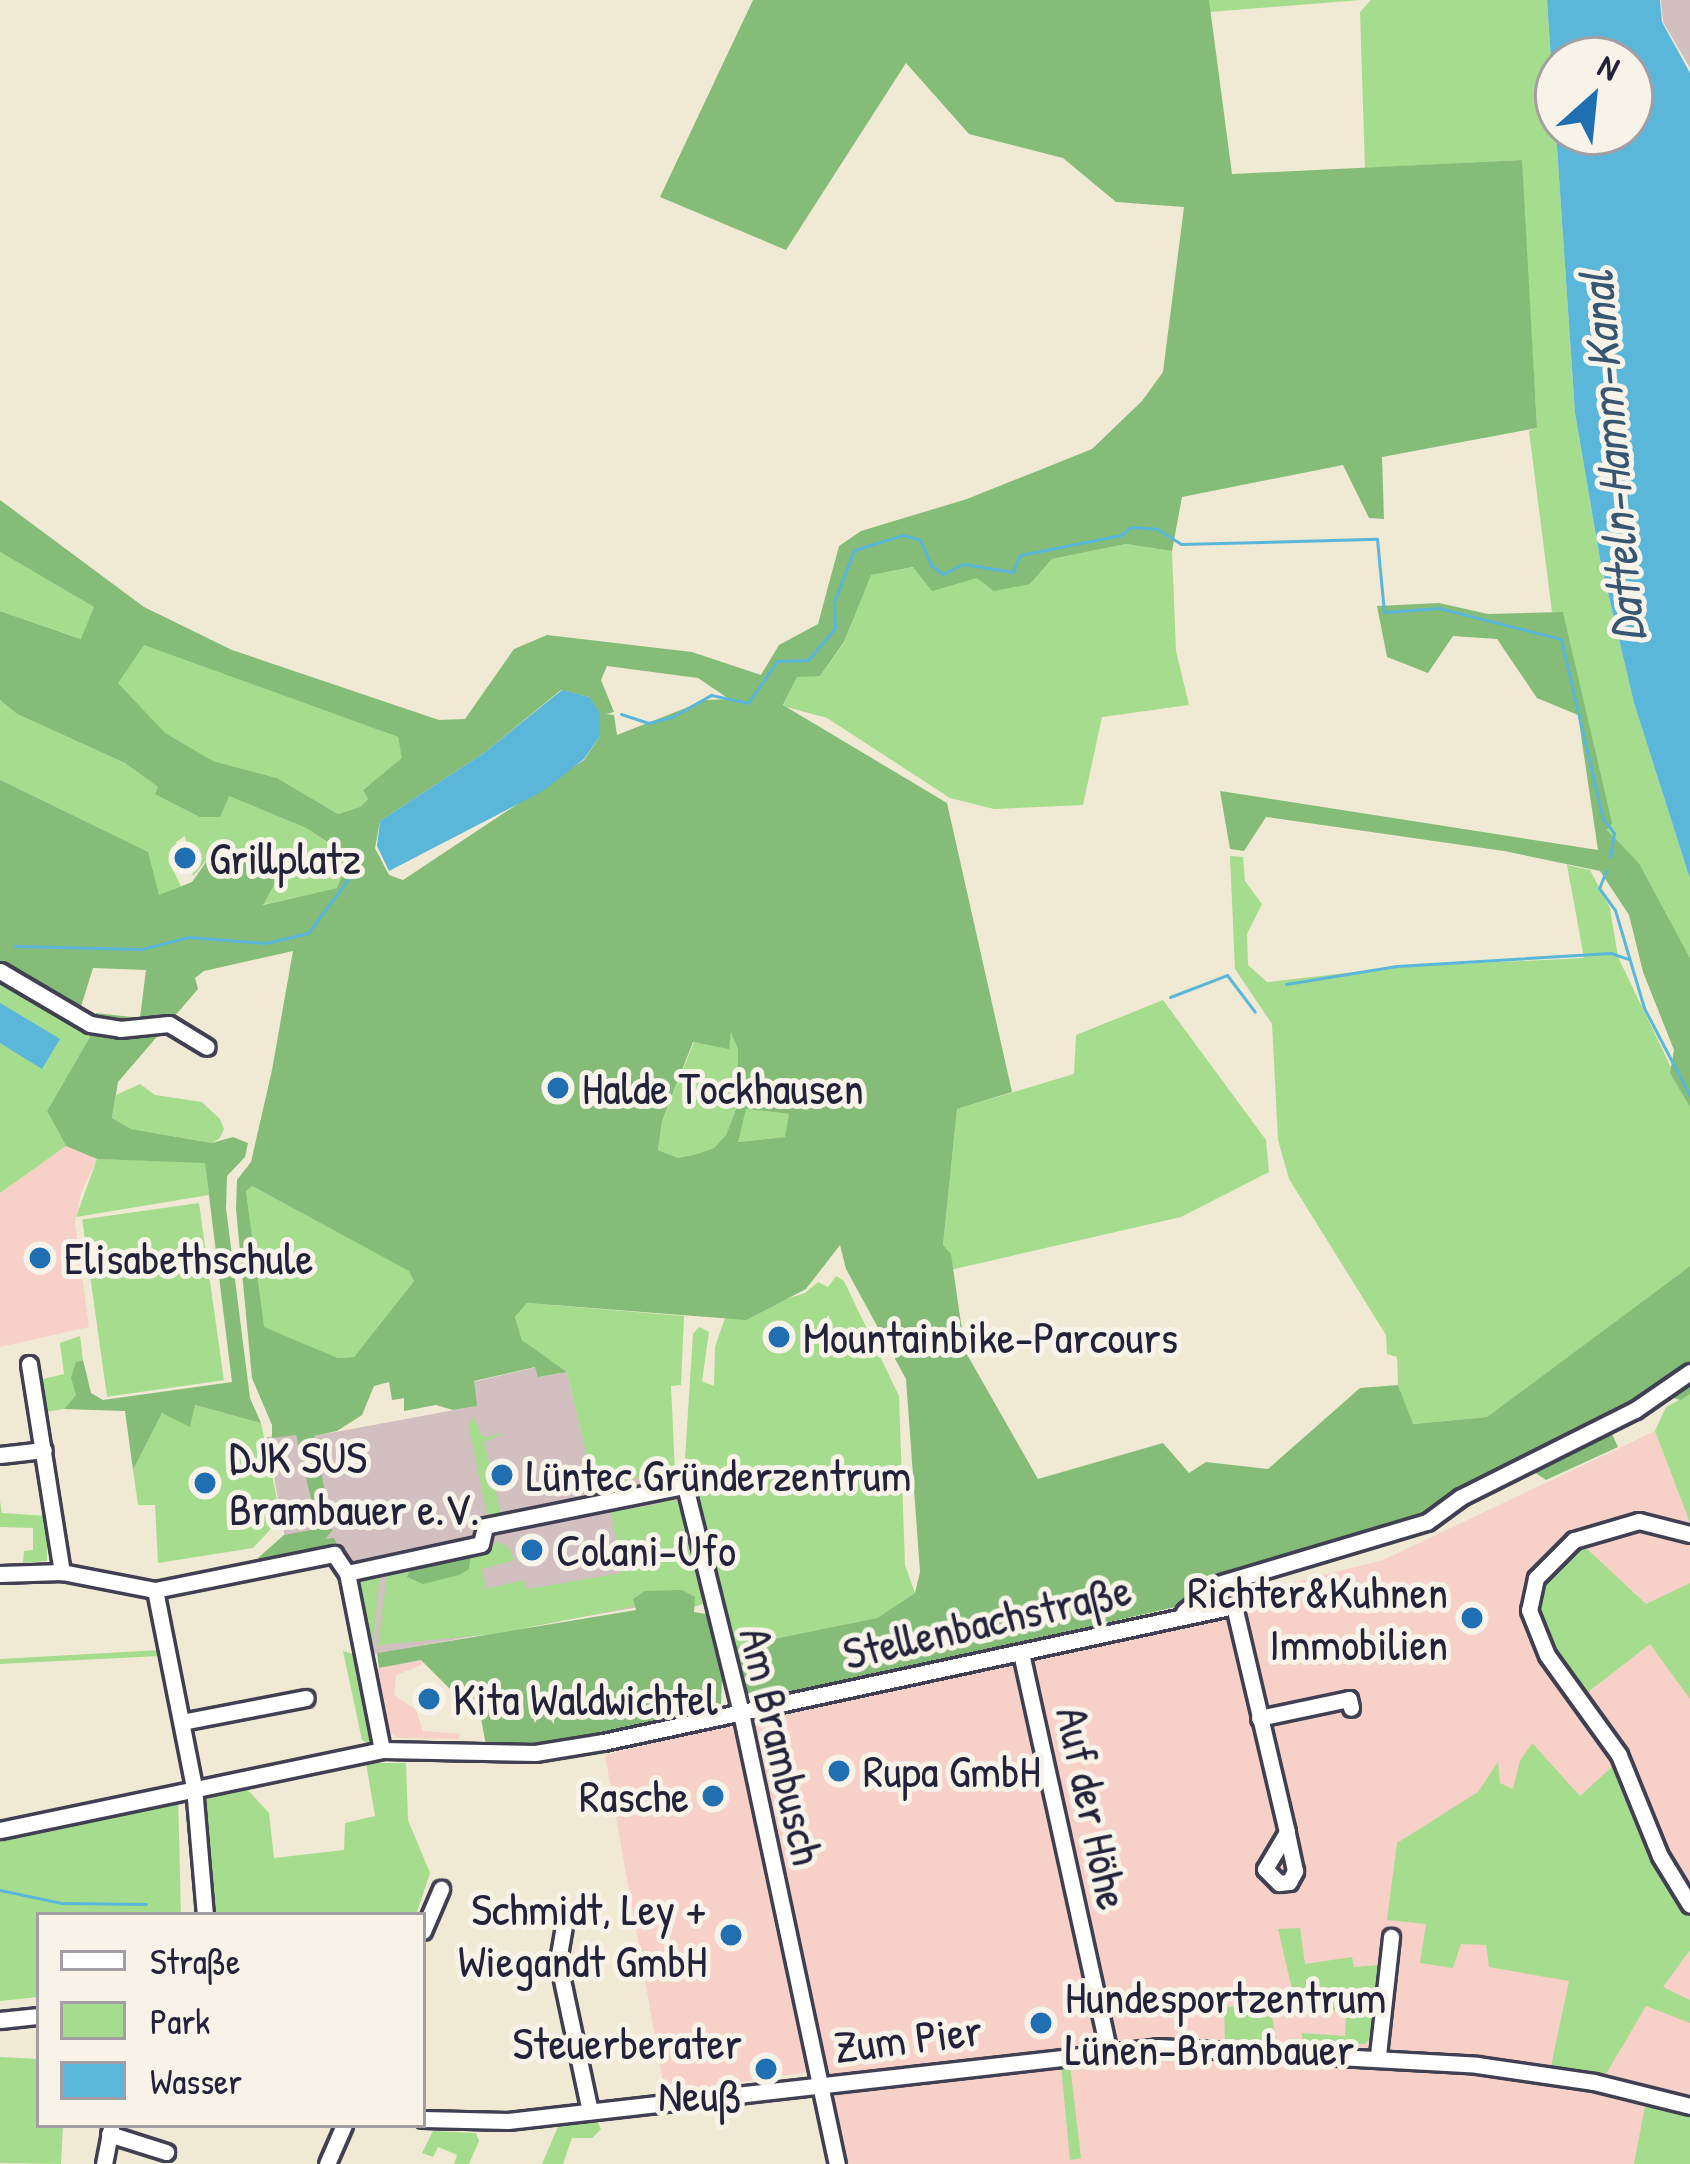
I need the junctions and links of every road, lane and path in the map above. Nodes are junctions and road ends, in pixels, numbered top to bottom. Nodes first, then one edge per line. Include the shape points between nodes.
1 (0, 970) edge
2 (207, 1047) dead end
3 (29, 1364) dead end
4 (1690, 1372) edge
5 (44, 1450) junction
6 (0, 1455) edge
7 (708, 1481) dead end
8 (685, 1486) junction
9 (1690, 1534) edge
10 (62, 1571) junction
11 (0, 1574) edge
12 (346, 1574) junction
13 (155, 1589) junction
14 (1181, 1614) junction
15 (1021, 1653) junction
16 (306, 1698) dead end
17 (1351, 1708) dead end
18 (741, 1713) junction
19 (1259, 1718) junction
20 (182, 1722) junction
21 (382, 1750) junction
22 (194, 1787) junction
23 (0, 1830) edge
24 (1287, 1832) dead end
25 (441, 1889) dead end
26 (1690, 1905) edge
27 (205, 1912) edge
28 (566, 1914) dead end
29 (426, 1924) edge
30 (1391, 1937) dead end
31 (36, 2016) edge
32 (0, 2020) edge
33 (1108, 2050) junction
34 (1378, 2055) junction
35 (819, 2084) junction
36 (1690, 2106) edge
37 (590, 2110) junction
38 (426, 2119) edge
39 (343, 2128) edge
40 (110, 2129) edge
41 (166, 2152) dead end
42 (104, 2164) edge
43 (327, 2164) edge
44 (837, 2164) edge

1 - 2 street via 90,1024 169,1024
3 - 5 street
4 - 14 street, Stellenbachstraße via 1427,1522 1215,1585
5 - 6 street
5 - 10 street
7 - 8 street
8 - 12 street via 485,1526 482,1544
8 - 18 street, Am Brambusch
9 - 26 street via 1639,1521 1574,1540 1536,1578 1529,1610 1546,1655 1619,1755 1660,1856
10 - 11 street
10 - 13 street
12 - 13 street via 342,1559 325,1554
12 - 21 street
13 - 20 street
14 - 15 street, Stellenbachstraße
14 - 19 street, Stellenbachstraße via 1234,1606
15 - 18 street, Stellenbachstraße
15 - 33 street, Auf der Höhe
16 - 20 street
17 - 19 street via 1349,1699
18 - 21 street, Stellenbachstraße via 535,1753
18 - 35 street, Am Brambusch
19 - 24 street, Stellenbachstraße
20 - 22 street
21 - 22 street, Stellenbachstraße
22 - 23 street, Stellenbachstraße
22 - 27 street
25 - 29 street
28 - 37 street via 557,1961
30 - 34 street
31 - 32 street
33 - 34 street, Zum Pier
33 - 35 street, Zum Pier
34 - 36 street, Zum Pier via 1594,2082
35 - 37 street, Zum Pier
35 - 44 street, Am Brambusch
37 - 38 street, Zum Pier via 470,2124
39 - 43 street
40 - 41 street
40 - 42 street

